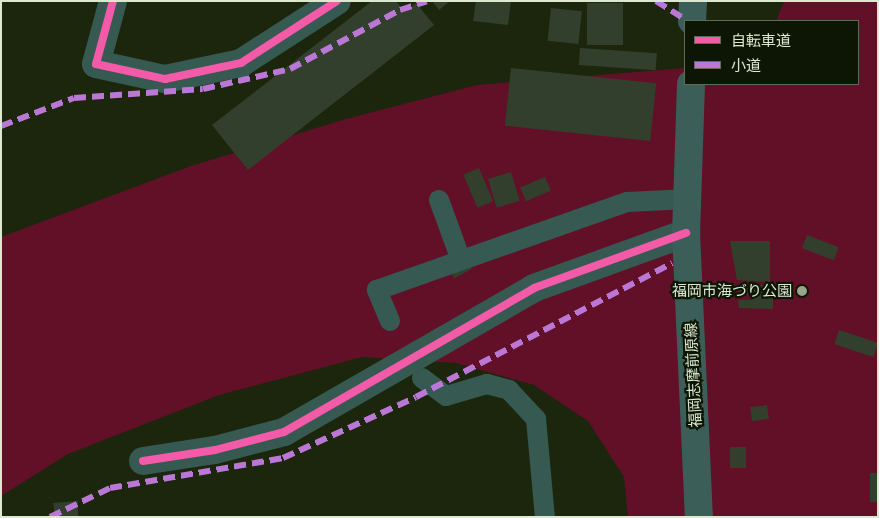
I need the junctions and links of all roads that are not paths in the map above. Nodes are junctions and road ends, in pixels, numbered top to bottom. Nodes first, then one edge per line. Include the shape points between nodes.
1 (113, 1) edge
2 (337, 1) edge
3 (693, 1) edge
4 (692, 20) edge
5 (691, 85) edge
6 (688, 199) junction
7 (439, 200) dead end
8 (686, 233) junction
9 (461, 260) junction
10 (390, 321) dead end
11 (422, 378) dead end
12 (143, 461) dead end
13 (545, 517) edge
14 (699, 517) edge

1 - 2 street via 96,64 165,80 241,63
3 - 4 main road
5 - 6 main road, 福岡志摩前原線
6 - 8 main road, 福岡志摩前原線
6 - 9 lane via 626,202
7 - 9 lane
8 - 12 street via 534,288 284,432 215,450
8 - 14 main road, 福岡志摩前原線
9 - 10 lane via 377,290
11 - 13 lane via 446,396 487,384 509,390 536,419

